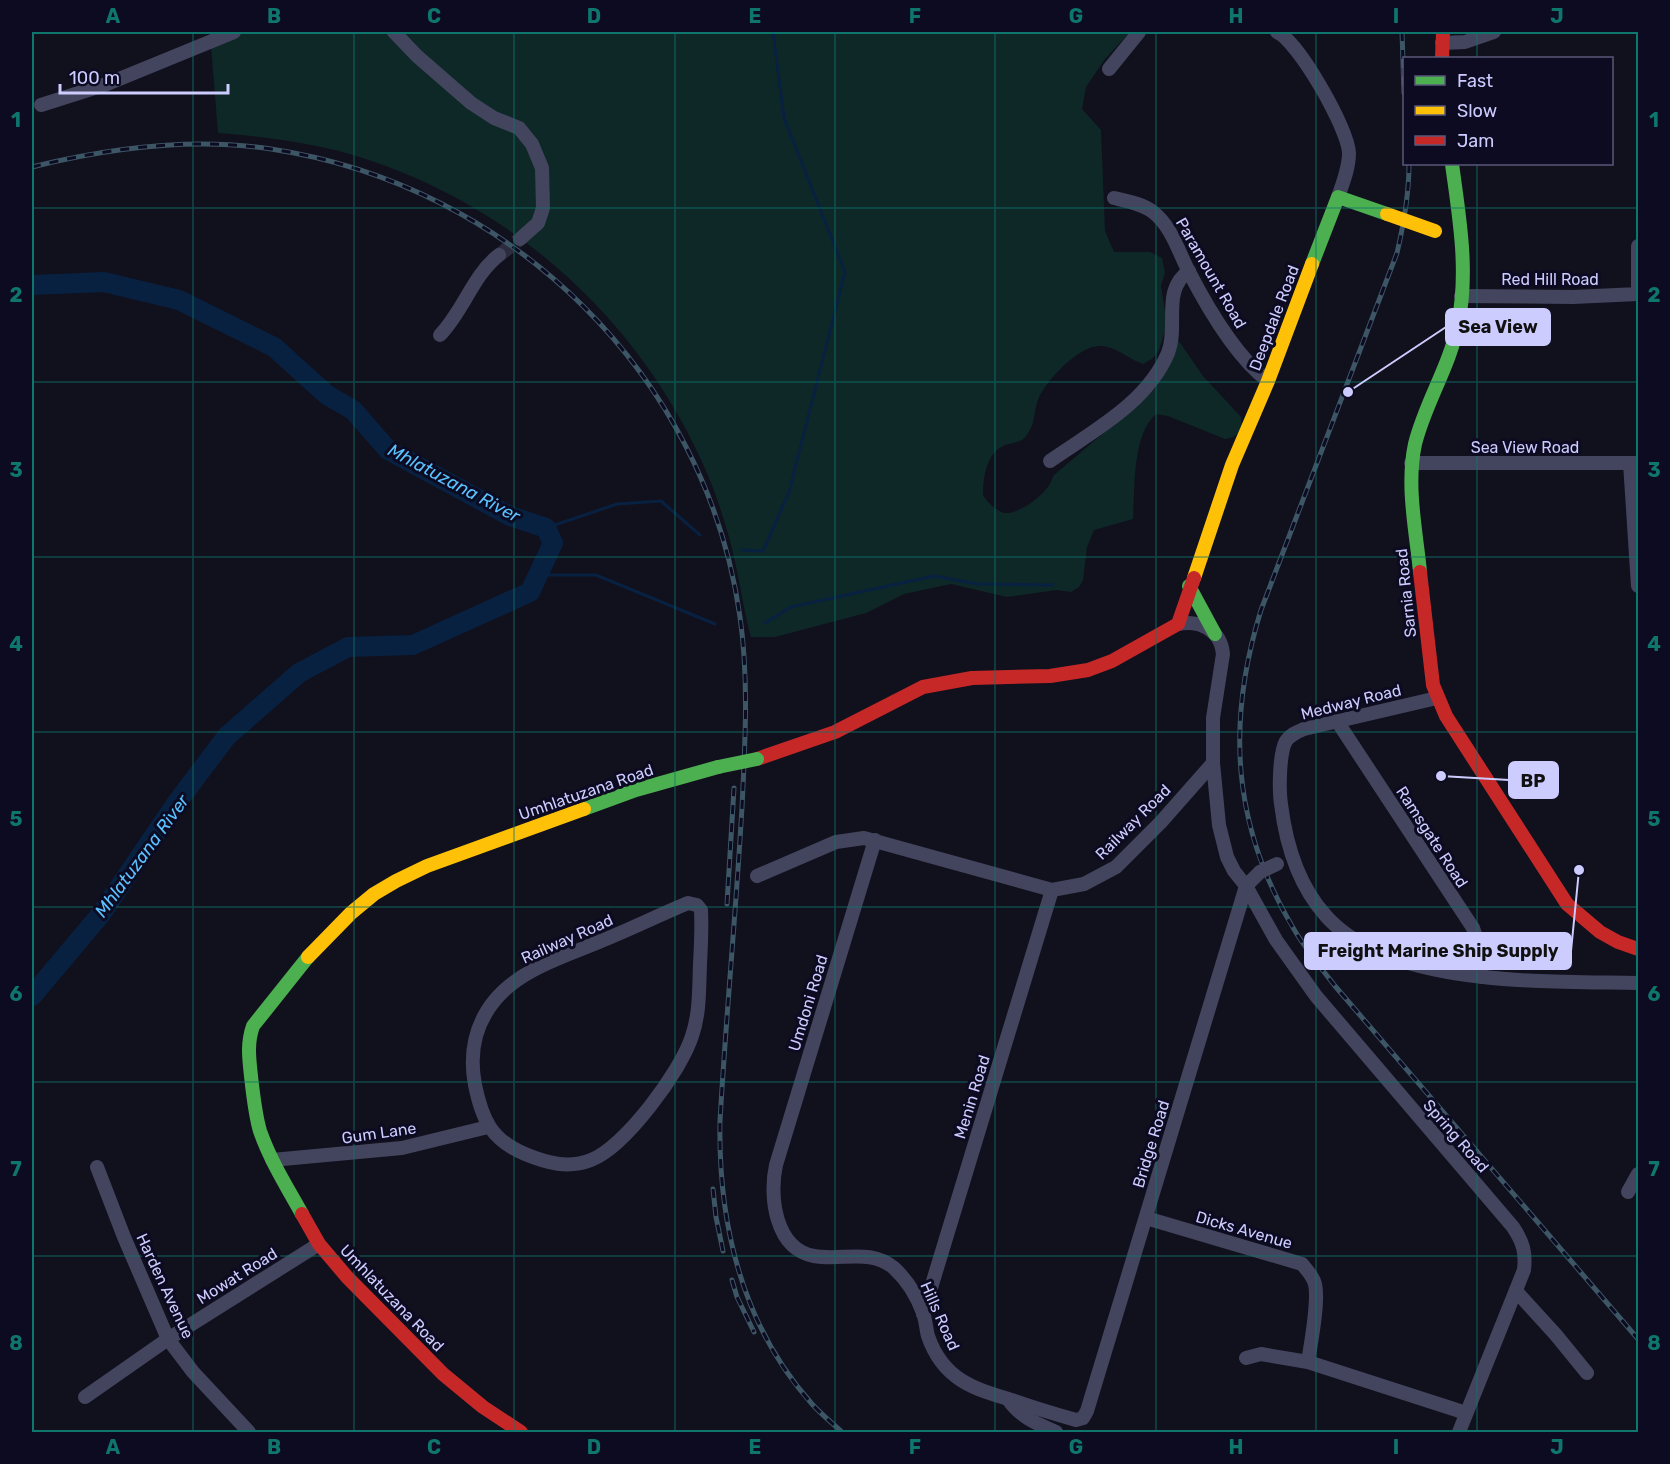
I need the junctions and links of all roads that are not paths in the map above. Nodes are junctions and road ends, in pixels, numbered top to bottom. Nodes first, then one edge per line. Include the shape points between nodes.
1 (234, 32) edge
2 (394, 32) edge
3 (1139, 32) edge
4 (1281, 32) edge
5 (1494, 32) edge
6 (1443, 37) edge
7 (1442, 57) edge
8 (1109, 69) dead end
9 (41, 105) dead end
10 (1452, 165) edge
11 (1338, 197) junction
12 (1114, 198) dead end
13 (520, 239) tunnel mouth
14 (1461, 246) junction
15 (1638, 246) edge
16 (499, 255) tunnel mouth
17 (1189, 271) junction
18 (1638, 294) edge
19 (1461, 296) junction
20 (440, 335) dead end
21 (1268, 381) junction
22 (1050, 461) dead end
23 (1411, 463) junction
24 (1634, 463) edge
25 (1189, 586) junction
26 (1638, 586) edge
27 (1178, 624) junction
28 (1215, 634) junction
29 (1437, 698) junction
30 (1337, 721) junction
31 (1213, 764) junction
32 (875, 840) junction
33 (1292, 857) junction
34 (757, 876) dead end
35 (1246, 886) junction
36 (1052, 890) junction
37 (1638, 949) edge
38 (1482, 977) junction
39 (1638, 983) edge
40 (488, 1127) junction
41 (272, 1161) junction
42 (97, 1167) dead end
43 (1638, 1174) edge
44 (773, 1177) joint
45 (1628, 1192) dead end
46 (1146, 1218) junction
47 (319, 1244) junction
48 (1516, 1291) junction
49 (923, 1314) junction
50 (168, 1339) junction
51 (1246, 1358) dead end
52 (1308, 1362) junction
53 (1587, 1374) dead end
54 (85, 1397) dead end
55 (1008, 1399) junction
56 (1087, 1412) joint
57 (1466, 1413) junction
58 (249, 1432) edge
59 (521, 1432) edge
60 (1056, 1432) edge
61 (1459, 1432) edge

1 - 9 street via 107,84
2 - 13 street via 471,103 519,128 532,144 542,168 543,208 538,223
3 - 8 street
4 - 11 street, Deepdale Road via 1300,54 1346,137 1348,164
5 - 6 street via 1465,42
6 - 7 street
10 - 14 street, Sarnia Road
11 - 14 street, bridge via 1435,231
11 - 21 street, Deepdale Road
12 - 17 street, Paramount Road via 1152,211 1169,230
14 - 19 street, Sarnia Road
15 - 18 street
16 - 20 street via 484,268 459,313
17 - 21 street, Paramount Road via 1237,352
17 - 22 street via 1174,290 1170,350 1154,378 1125,408
18 - 19 street, Red Hill Road
19 - 23 street, Sarnia Road via 1453,344 1419,425
21 - 25 street, Deepdale Road via 1232,465
23 - 24 street, Sea View Road
23 - 29 street, Sarnia Road
24 - 26 street
25 - 27 street, Deepdale Road
25 - 28 street
27 - 28 street via 1199,624
27 - 41 street, Umhlatuzana Road, bridge via 1088,670 964,679 908,692 821,739 636,790 427,866 385,887 338,923 253,1026 248,1052 252,1089 260,1130
28 - 31 street via 1223,654 1213,718
29 - 30 street, Medway Road
29 - 37 street, Sarnia Road via 1568,904 1593,929
30 - 33 street, Medway Road via 1292,734 1285,743 1280,796
30 - 38 street, Ramsgate Road via 1473,928
31 - 35 street via 1219,825 1227,856
31 - 36 street, Railway Road via 1116,867 1084,884
32 - 34 street, Railway Road via 836,842
32 - 36 street, Railway Road
32 - 44 street, Umdoni Road
33 - 35 street, bridge via 1260,872
33 - 38 street, Medway Road via 1326,917 1357,941 1417,967
35 - 46 street, Bridge Road
35 - 48 street, Spring Road via 1275,939 1316,996 1513,1227 1526,1256
36 - 49 street, Menin Road
38 - 39 street, Medway Road
40 - 40 street, Railway Road via 472,1068 477,1032 495,999 524,975 548,964 688,903 701,907 698,1011 692,1036 669,1080 628,1133 592,1160 561,1165 519,1152
40 - 41 street, Gum Lane via 402,1149
41 - 47 street, Umhlatuzana Road
42 - 50 street, Harden Avenue
43 - 45 street
44 - 49 street, Hills Road via 776,1211 787,1239 814,1256 870,1256 885,1262 903,1277
46 - 52 street, Dicks Avenue via 1302,1264 1315,1285
46 - 56 street, Bridge Road
47 - 50 street, Mowat Road
47 - 59 street, Umhlatuzana Road via 347,1278 442,1374
48 - 53 street
48 - 57 street, Spring Road
49 - 55 street, Hills Road via 928,1335 944,1366 969,1386
50 - 54 street, Mowat Road
50 - 58 street, Harden Avenue
51 - 52 street via 1261,1354
52 - 57 street
55 - 56 street, Hills Road via 1076,1420
55 - 60 street via 1016,1410
57 - 61 street, Spring Road

